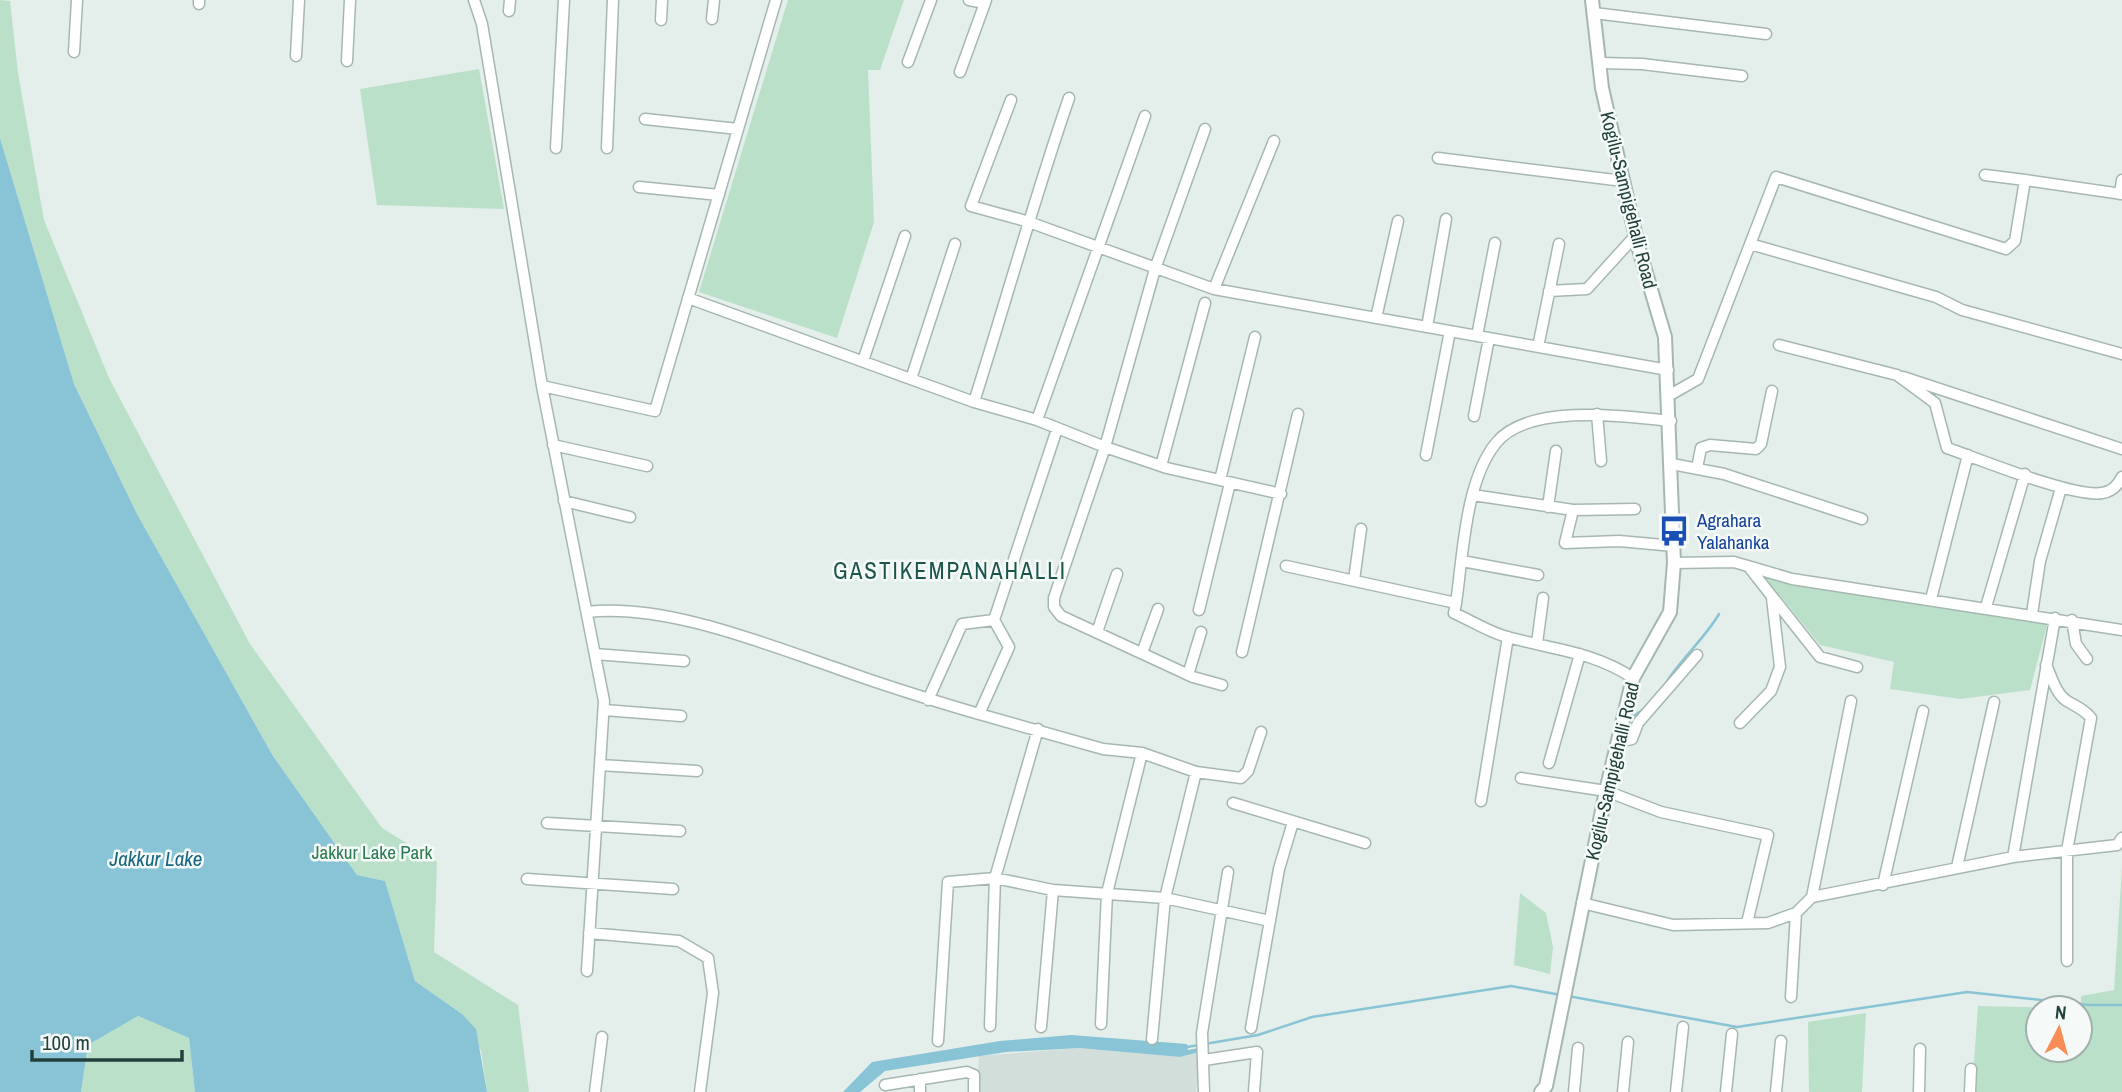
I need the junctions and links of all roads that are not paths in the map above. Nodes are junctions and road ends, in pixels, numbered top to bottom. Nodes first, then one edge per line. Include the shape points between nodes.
1 (77, 0) edge
2 (299, 0) edge
3 (350, 0) edge
4 (474, 0) edge
5 (564, 0) edge
6 (613, 0) edge
7 (662, 0) edge
8 (713, 0) edge
9 (776, 0) edge
10 (931, 0) edge
11 (969, 0) edge
12 (985, 2) edge
13 (1593, 6) edge
14 (712, 19) dead end
15 (661, 20) dead end
16 (1766, 34) dead end
17 (74, 52) dead end
18 (296, 56) dead end
19 (348, 61) dead end
20 (908, 62) dead end
21 (1599, 63) junction
22 (960, 72) dead end
23 (1742, 76) dead end
24 (1069, 98) dead end
25 (1011, 100) dead end
26 (1145, 116) dead end
27 (645, 119) dead end
28 (738, 129) junction
29 (1205, 129) dead end
30 (1274, 141) dead end
31 (556, 148) dead end
32 (607, 148) dead end
33 (1438, 158) dead end
34 (1985, 175) dead end
35 (2025, 180) junction
36 (2122, 180) edge
37 (1623, 181) junction
38 (639, 187) dead end
39 (2121, 194) edge
40 (719, 195) junction
41 (1446, 219) dead end
42 (1398, 221) dead end
43 (1026, 222) junction
44 (905, 236) dead end
45 (1635, 236) junction
46 (1495, 243) dead end
47 (955, 244) dead end
48 (1559, 244) dead end
49 (1750, 244) junction
50 (1096, 249) junction
51 (1155, 269) junction
52 (1214, 289) junction
53 (1549, 291) junction
54 (688, 298) junction
55 (1205, 303) dead end
56 (1376, 318) junction
57 (1427, 327) junction
58 (1450, 331) junction
59 (1477, 336) junction
60 (1255, 337) dead end
61 (1489, 338) junction
62 (1779, 345) dead end
63 (1538, 347) junction
64 (2122, 354) edge
65 (863, 361) junction
66 (1668, 370) junction
67 (1896, 375) junction
68 (911, 379) junction
69 (542, 386) junction
70 (1772, 391) dead end
71 (1670, 395) junction
72 (974, 402) junction
73 (1298, 414) dead end
74 (1597, 414) junction
75 (1474, 416) dead end
76 (1037, 421) junction
77 (1671, 422) junction
78 (1057, 429) junction
79 (553, 445) junction
80 (1105, 447) junction
81 (2122, 449) edge
82 (1556, 451) dead end
83 (1426, 455) dead end
84 (1968, 455) junction
85 (1601, 461) dead end
86 (1672, 464) junction
87 (647, 466) dead end
88 (1161, 466) junction
89 (1698, 468) junction
90 (2025, 474) junction
91 (2122, 477) edge
92 (1225, 481) junction
93 (2061, 488) junction
94 (1281, 494) junction
95 (1473, 495) junction
96 (564, 501) junction
97 (1548, 507) junction
98 (1635, 509) dead end
99 (1573, 510) junction
100 (630, 517) dead end
101 (1862, 519) dead end
102 (1361, 529) dead end
103 (1674, 546) junction
104 (1462, 561) junction
105 (1674, 562) junction
106 (1286, 566) dead end
107 (1748, 566) junction
108 (1117, 574) dead end
109 (1538, 575) dead end
110 (1354, 580) junction
111 (1772, 597) junction
112 (1543, 598) dead end
113 (1931, 599) junction
114 (1455, 603) junction
115 (1986, 607) junction
116 (1158, 609) dead end
117 (1199, 610) dead end
118 (587, 612) junction
119 (2032, 614) junction
120 (2055, 618) junction
121 (994, 620) junction
122 (2072, 620) junction
123 (2122, 630) edge
124 (1097, 632) junction
125 (1200, 632) dead end
126 (1508, 637) junction
127 (1537, 643) junction
128 (1242, 652) dead end
129 (1142, 653) junction
130 (595, 654) junction
131 (1580, 654) junction
132 (1697, 655) dead end
133 (2087, 659) dead end
134 (684, 661) dead end
135 (2046, 665) junction
136 (1857, 667) dead end
137 (1188, 674) junction
138 (1633, 678) junction
139 (1222, 685) dead end
140 (928, 700) junction
141 (1851, 701) dead end
142 (1994, 702) dead end
143 (604, 710) junction
144 (1923, 711) dead end
145 (979, 714) junction
146 (681, 716) dead end
147 (1740, 723) dead end
148 (1038, 729) junction
149 (1261, 732) dead end
150 (1618, 742) junction
151 (1142, 753) junction
152 (1549, 763) dead end
153 (600, 765) junction
154 (697, 771) dead end
155 (1196, 772) junction
156 (1521, 778) dead end
157 (1606, 791) junction
158 (1481, 801) dead end
159 (1233, 803) dead end
160 (1293, 822) junction
161 (547, 823) dead end
162 (596, 826) junction
163 (680, 831) dead end
164 (2122, 838) edge
165 (1365, 843) dead end
166 (2067, 851) junction
167 (2013, 857) junction
168 (1957, 867) junction
169 (1228, 872) dead end
170 (995, 878) junction
171 (527, 879) dead end
172 (593, 884) junction
173 (1883, 885) junction
174 (673, 889) dead end
175 (1053, 890) junction
176 (1107, 893) junction
177 (1812, 897) junction
178 (1165, 898) junction
179 (1582, 903) junction
180 (1222, 911) junction
181 (1796, 913) junction
182 (1270, 921) junction
183 (1747, 923) junction
184 (589, 933) junction
185 (2067, 961) dead end
186 (587, 971) dead end
187 (1791, 997) dead end
188 (1101, 1024) dead end
189 (990, 1027) dead end
190 (1041, 1027) dead end
191 (1683, 1027) dead end
192 (1251, 1028) dead end
193 (1732, 1034) dead end
194 (603, 1037) dead end
195 (1152, 1039) dead end
196 (938, 1041) dead end
197 (1781, 1041) dead end
198 (1628, 1042) dead end
199 (1578, 1048) dead end
200 (1920, 1049) dead end
201 (1204, 1060) junction
202 (1971, 1069) dead end
203 (920, 1079) junction
204 (885, 1084) dead end
205 (595, 1092) edge
206 (700, 1092) edge
207 (920, 1092) edge
208 (974, 1092) edge
209 (1204, 1092) edge
210 (1254, 1092) edge
211 (1541, 1092) edge
212 (1574, 1092) edge
213 (1623, 1092) edge
214 (1676, 1092) edge
215 (1726, 1092) edge
216 (1776, 1092) edge
217 (1919, 1092) edge
218 (1970, 1092) edge

1 - 17 street
2 - 18 street
3 - 19 street
4 - 69 street via 482,24
5 - 31 street
6 - 32 street
7 - 15 street
8 - 14 street
9 - 28 street
10 - 20 street
11 - 12 street
12 - 22 street
13 - 16 street
13 - 21 street, Kogilu-Sampigehalli Road
21 - 23 street
21 - 37 street, Kogilu-Sampigehalli Road
24 - 43 street
25 - 43 street via 971,206
26 - 50 street
27 - 28 street
28 - 40 street
29 - 51 street
30 - 52 street
33 - 37 street
34 - 35 street
35 - 39 street
35 - 49 street via 2015,242 2006,249 1776,177
36 - 39 street
37 - 45 street, Kogilu-Sampigehalli Road
38 - 40 street
40 - 54 street
41 - 57 street
42 - 56 street
43 - 50 street
43 - 72 street via 1019,259
44 - 65 street
45 - 53 street via 1587,289
45 - 66 street, Kogilu-Sampigehalli Road via 1665,337
46 - 59 street
47 - 68 street
48 - 53 street
49 - 64 street
49 - 71 street via 1698,379
50 - 51 street
50 - 76 street
51 - 52 street
51 - 80 street
52 - 56 street
53 - 63 street
54 - 65 street
54 - 69 street via 655,411
55 - 88 street
56 - 57 street
57 - 58 street
58 - 59 street
58 - 83 street
59 - 61 street
60 - 92 street
61 - 63 street
61 - 75 street
62 - 67 street
63 - 66 street
65 - 68 street
66 - 71 street, Kogilu-Sampigehalli Road
67 - 81 street
67 - 84 street via 1935,403 1947,448
68 - 72 street
69 - 79 street
70 - 89 street via 1761,444 1756,449 1701,448
71 - 77 street, Kogilu-Sampigehalli Road
72 - 76 street
73 - 94 street
74 - 77 street
74 - 85 street
74 - 95 street via 1525,422 1496,442
76 - 78 street
77 - 86 street, Kogilu-Sampigehalli Road
78 - 80 street
78 - 121 street
79 - 87 street
79 - 96 street
80 - 88 street
80 - 124 street via 1054,598 1061,616
82 - 97 street
84 - 90 street
84 - 113 street
86 - 89 street
86 - 103 street, Kogilu-Sampigehalli Road
88 - 92 street
89 - 101 street
90 - 93 street
90 - 115 street
91 - 93 street via 2118,486 2102,493
92 - 94 street
92 - 117 street
93 - 119 street via 2040,561
94 - 128 street
95 - 97 street
95 - 104 street
96 - 100 street
96 - 118 street
97 - 99 street
98 - 99 street
99 - 103 street via 1565,543
102 - 110 street
103 - 105 street, Kogilu-Sampigehalli Road
104 - 109 street
104 - 114 street
105 - 107 street
105 - 138 street, Kogilu-Sampigehalli Road via 1670,612
106 - 110 street
107 - 111 street
107 - 113 street via 1793,579
108 - 124 street
110 - 114 street
111 - 136 street via 1820,657
111 - 147 street via 1780,667 1773,688
112 - 127 street
113 - 115 street
114 - 126 street via 1454,612
115 - 119 street
116 - 129 street
118 - 130 street
118 - 140 street via 614,609 726,629
119 - 120 street
120 - 122 street
120 - 135 street
121 - 140 street via 962,624
121 - 145 street via 1009,647
122 - 123 street
122 - 133 street via 2076,644
124 - 129 street
125 - 137 street
126 - 127 street
126 - 158 street
127 - 131 street
129 - 137 street
130 - 134 street
130 - 143 street
131 - 138 street via 1611,663
131 - 152 street
132 - 150 street via 1637,723 1632,739
135 - 166 street via 2057,691 2091,719
135 - 167 street
137 - 139 street
138 - 150 street, Kogilu-Sampigehalli Road
140 - 145 street
141 - 177 street
142 - 168 street
143 - 146 street
143 - 153 street
144 - 173 street
145 - 148 street
148 - 151 street via 1103,748
148 - 170 street
149 - 155 street via 1248,771 1241,778
150 - 157 street, Kogilu-Sampigehalli Road
151 - 155 street
151 - 176 street
153 - 154 street
153 - 162 street
155 - 178 street
156 - 157 street
157 - 179 street, Kogilu-Sampigehalli Road
157 - 183 street via 1661,812 1768,835
159 - 160 street
160 - 165 street
160 - 182 street
161 - 162 street
162 - 163 street
162 - 172 street
164 - 166 street via 2117,845
166 - 167 street
166 - 185 street
167 - 168 street
168 - 173 street
169 - 180 street
170 - 175 street
170 - 189 street
170 - 196 street via 948,882
171 - 172 street
172 - 174 street
172 - 184 street
173 - 177 street
175 - 176 street
175 - 190 street
176 - 178 street
176 - 188 street
177 - 181 street
178 - 180 street
178 - 195 street
179 - 183 street via 1673,925
179 - 211 street, Kogilu-Sampigehalli Road via 1546,1086
180 - 182 street
180 - 201 street via 1202,1033
181 - 183 street
181 - 187 street
182 - 192 street
184 - 186 street
184 - 206 street via 679,941 708,958 713,993
191 - 214 street
193 - 215 street
194 - 205 street
197 - 216 street
198 - 213 street
199 - 212 street
200 - 217 street
201 - 209 street
201 - 210 street via 1257,1052
202 - 218 street
203 - 204 street
203 - 207 street
203 - 208 street via 971,1072

